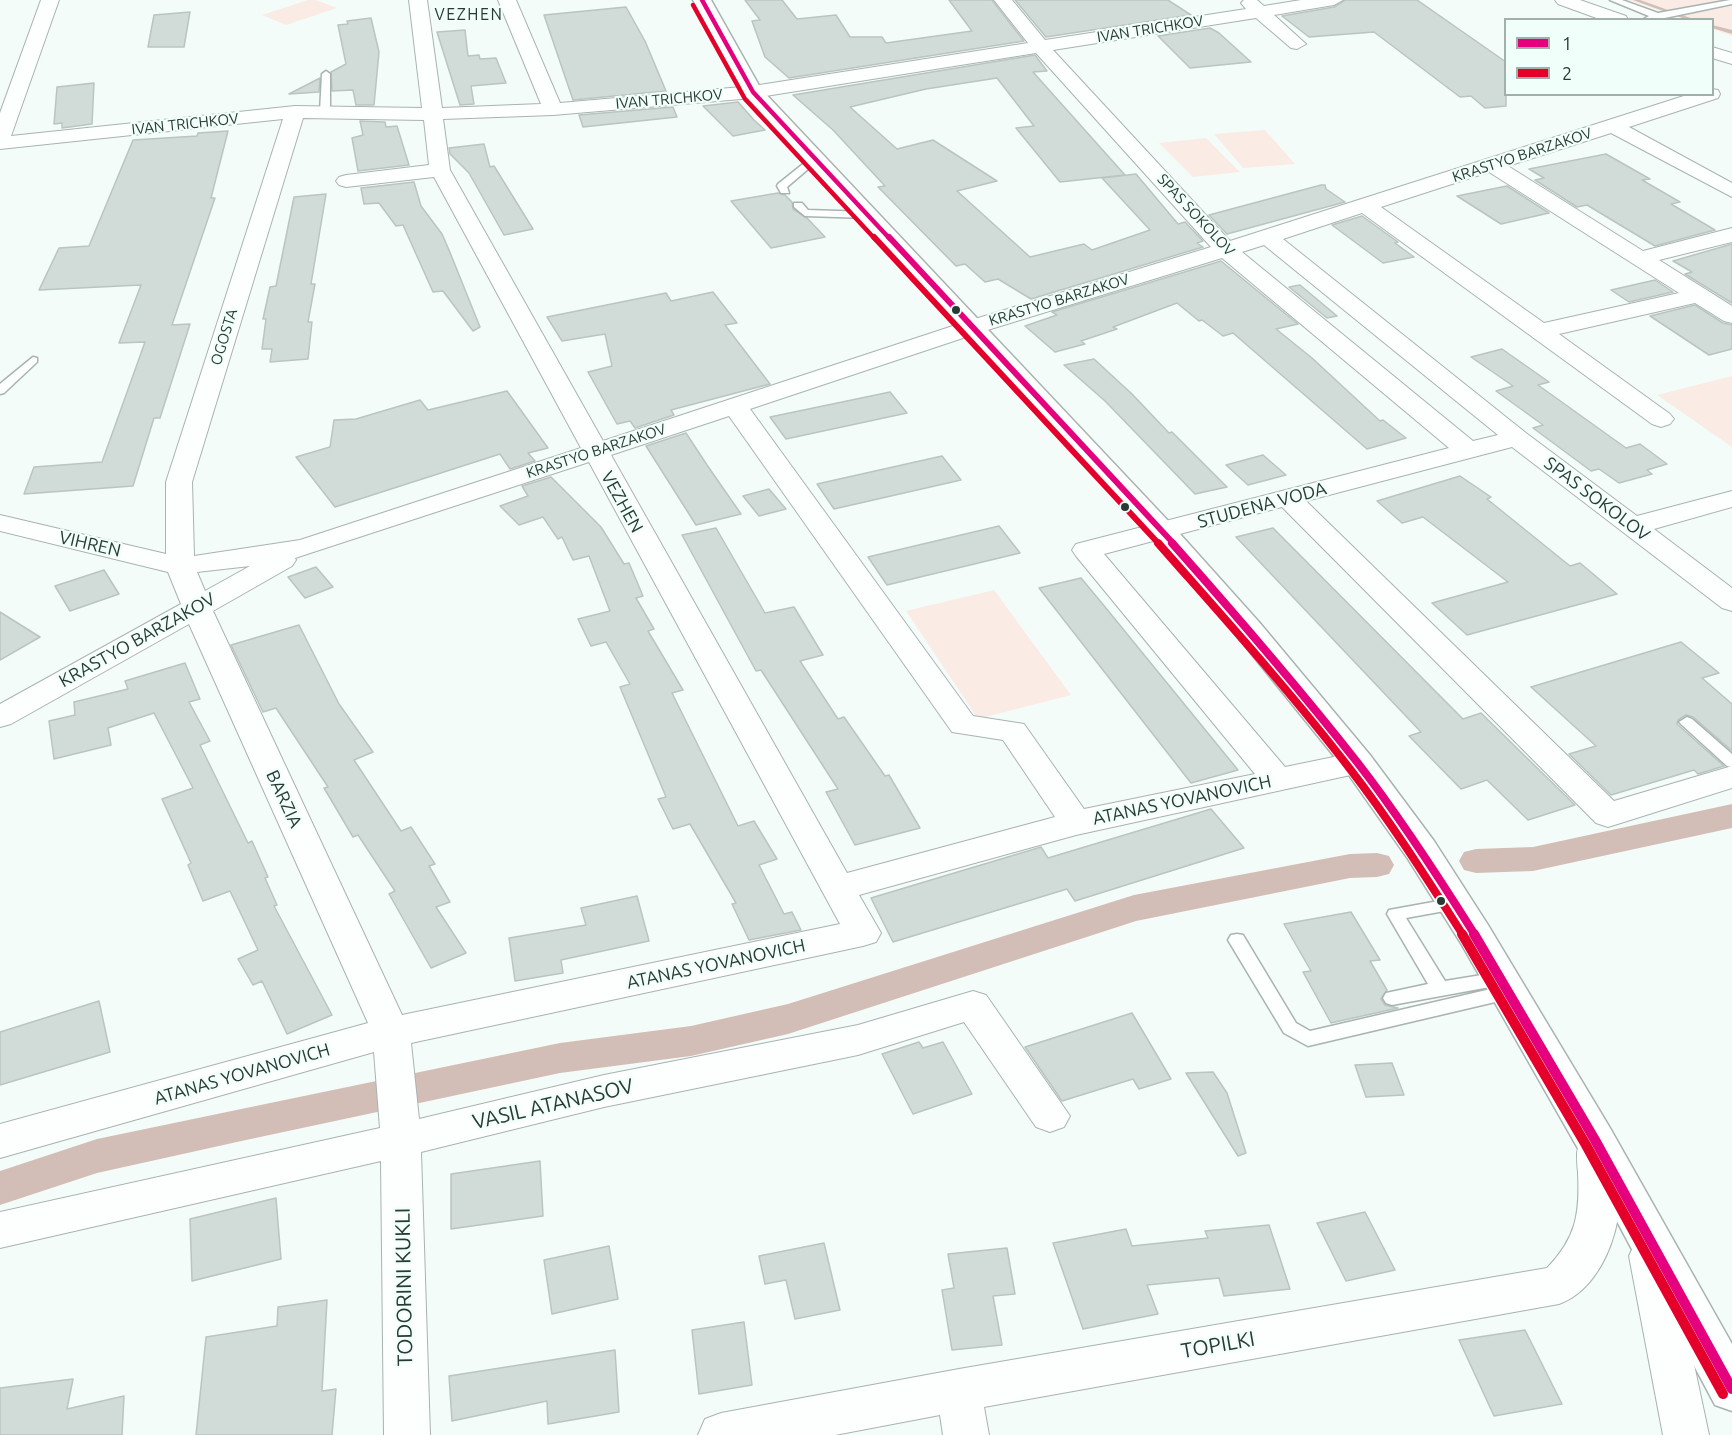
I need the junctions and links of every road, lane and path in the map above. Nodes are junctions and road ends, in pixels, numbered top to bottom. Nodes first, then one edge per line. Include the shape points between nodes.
1 (50, 0) edge
2 (418, 0) edge
3 (507, 0) edge
4 (702, 0) edge
5 (1003, 0) edge
6 (1246, 0) edge
7 (1334, 0) edge
8 (1564, 0) edge
9 (1614, 0) edge
10 (1732, 2) edge
11 (1260, 12) junction
12 (1657, 16) junction
13 (1614, 18) edge
14 (1652, 18) edge
15 (1297, 44) dead end
16 (1040, 46) junction
17 (1714, 52) edge
18 (1732, 59) edge
19 (326, 74) dead end
20 (753, 92) junction
21 (1718, 95) edge
22 (553, 109) junction
23 (295, 112) junction
24 (325, 112) junction
25 (434, 114) junction
26 (1613, 126) junction
27 (0, 142) edge
28 (816, 158) junction
29 (1492, 165) junction
30 (440, 170) junction
31 (346, 181) dead end
32 (785, 191) dead end
33 (1732, 191) edge
34 (798, 205) dead end
35 (1364, 205) junction
36 (868, 215) junction
37 (1732, 235) edge
38 (1267, 237) junction
39 (1225, 249) junction
40 (1640, 258) junction
41 (1700, 295) junction
42 (1732, 316) edge
43 (973, 327) junction
44 (1537, 332) junction
45 (33, 360) dead end
46 (0, 390) edge
47 (734, 405) junction
48 (1662, 420) dead end
49 (1517, 438) junction
50 (1469, 451) junction
51 (594, 452) junction
52 (1288, 498) junction
53 (1732, 499) edge
54 (0, 523) edge
55 (1632, 526) junction
56 (1162, 531) junction
57 (306, 547) junction
58 (180, 566) junction
59 (1732, 602) edge
60 (196, 606) junction
61 (0, 717) edge
62 (1687, 722) dead end
63 (1732, 762) edge
64 (1358, 763) junction
65 (1732, 777) edge
66 (1277, 779) junction
67 (1076, 823) junction
68 (838, 888) junction
69 (1455, 904) junction
70 (1237, 940) dead end
71 (1504, 985) junction
72 (1440, 989) junction
73 (1392, 998) dead end
74 (392, 1032) junction
75 (1050, 1116) dead end
76 (401, 1140) junction
77 (1595, 1140) junction
78 (0, 1141) edge
79 (1644, 1229) junction
80 (0, 1230) edge
81 (1732, 1389) edge
82 (959, 1390) junction
83 (407, 1435) edge
84 (721, 1435) edge
85 (966, 1435) edge
86 (1686, 1435) edge

1 - 27 street
2 - 25 street, VEZHEN
3 - 22 street
4 - 20 street
5 - 16 street, SPAS SOKOLOV
6 - 11 street
7 - 11 street, IVAN TRICHKOV
8 - 13 street
9 - 12 lane
10 - 12 lane
11 - 15 street
11 - 16 street, IVAN TRICHKOV
12 - 14 lane
16 - 20 street, IVAN TRICHKOV
16 - 39 street, SPAS SOKOLOV
17 - 18 street
19 - 24 lane
20 - 22 street, IVAN TRICHKOV
20 - 28 street
21 - 26 street, KRASTYO BARZAKOV
22 - 25 street, IVAN TRICHKOV
23 - 24 street, IVAN TRICHKOV
23 - 27 street, IVAN TRICHKOV
23 - 58 street, OGOSTA via 180,482
24 - 25 street, IVAN TRICHKOV
25 - 30 street, VEZHEN
26 - 29 street, KRASTYO BARZAKOV
26 - 33 street
28 - 32 lane via 782,186
28 - 36 street
29 - 35 street, KRASTYO BARZAKOV
29 - 40 street
30 - 31 street
30 - 51 street, VEZHEN
34 - 36 lane via 805,213
35 - 38 street, KRASTYO BARZAKOV
35 - 44 street
36 - 43 street
37 - 40 street
38 - 39 street, KRASTYO BARZAKOV
38 - 49 street, SPAS SOKOLOV
39 - 43 street, KRASTYO BARZAKOV
39 - 50 street, SPAS SOKOLOV
40 - 41 street
41 - 42 street
41 - 44 street
43 - 47 street, KRASTYO BARZAKOV
43 - 56 street
44 - 48 street
45 - 46 lane
47 - 51 street, KRASTYO BARZAKOV
47 - 67 street via 963,725 1013,731
49 - 50 street, STUDENA VODA
49 - 55 street, SPAS SOKOLOV
50 - 52 street, STUDENA VODA
51 - 57 street, KRASTYO BARZAKOV
51 - 68 street, VEZHEN
52 - 56 street, STUDENA VODA
52 - 65 street via 1608,815
53 - 55 street
54 - 58 street, VIHREN
55 - 59 street, SPAS SOKOLOV
56 - 64 street
56 - 66 street, STUDENA VODA via 1086,550
57 - 58 street, KRASTYO BARZAKOV
57 - 60 street, KRASTYO BARZAKOV
58 - 60 street, BARZIA
60 - 61 street, KRASTYO BARZAKOV
60 - 74 street, BARZIA
62 - 63 lane
64 - 66 street, ATANAS YOVANOVICH
64 - 69 street
66 - 67 street, ATANAS YOVANOVICH
67 - 68 street, ATANAS YOVANOVICH
68 - 74 street, ATANAS YOVANOVICH via 863,933
69 - 71 street
69 - 72 lane via 1395,914
70 - 71 lane via 1290,1028 1308,1039
71 - 72 lane
71 - 77 street
72 - 73 lane
74 - 76 street, BARZIA
74 - 78 street, ATANAS YOVANOVICH
75 - 76 street, VASIL ATANASOV via 973,1005 858,1040 604,1091
76 - 80 street, VASIL ATANASOV
76 - 83 street, TODORINI KUKLI
77 - 79 street
77 - 82 street, TOPILKI via 1602,1198 1598,1225 1575,1271 1559,1285
79 - 81 street
79 - 86 street
82 - 84 street, TOPILKI
82 - 85 street

